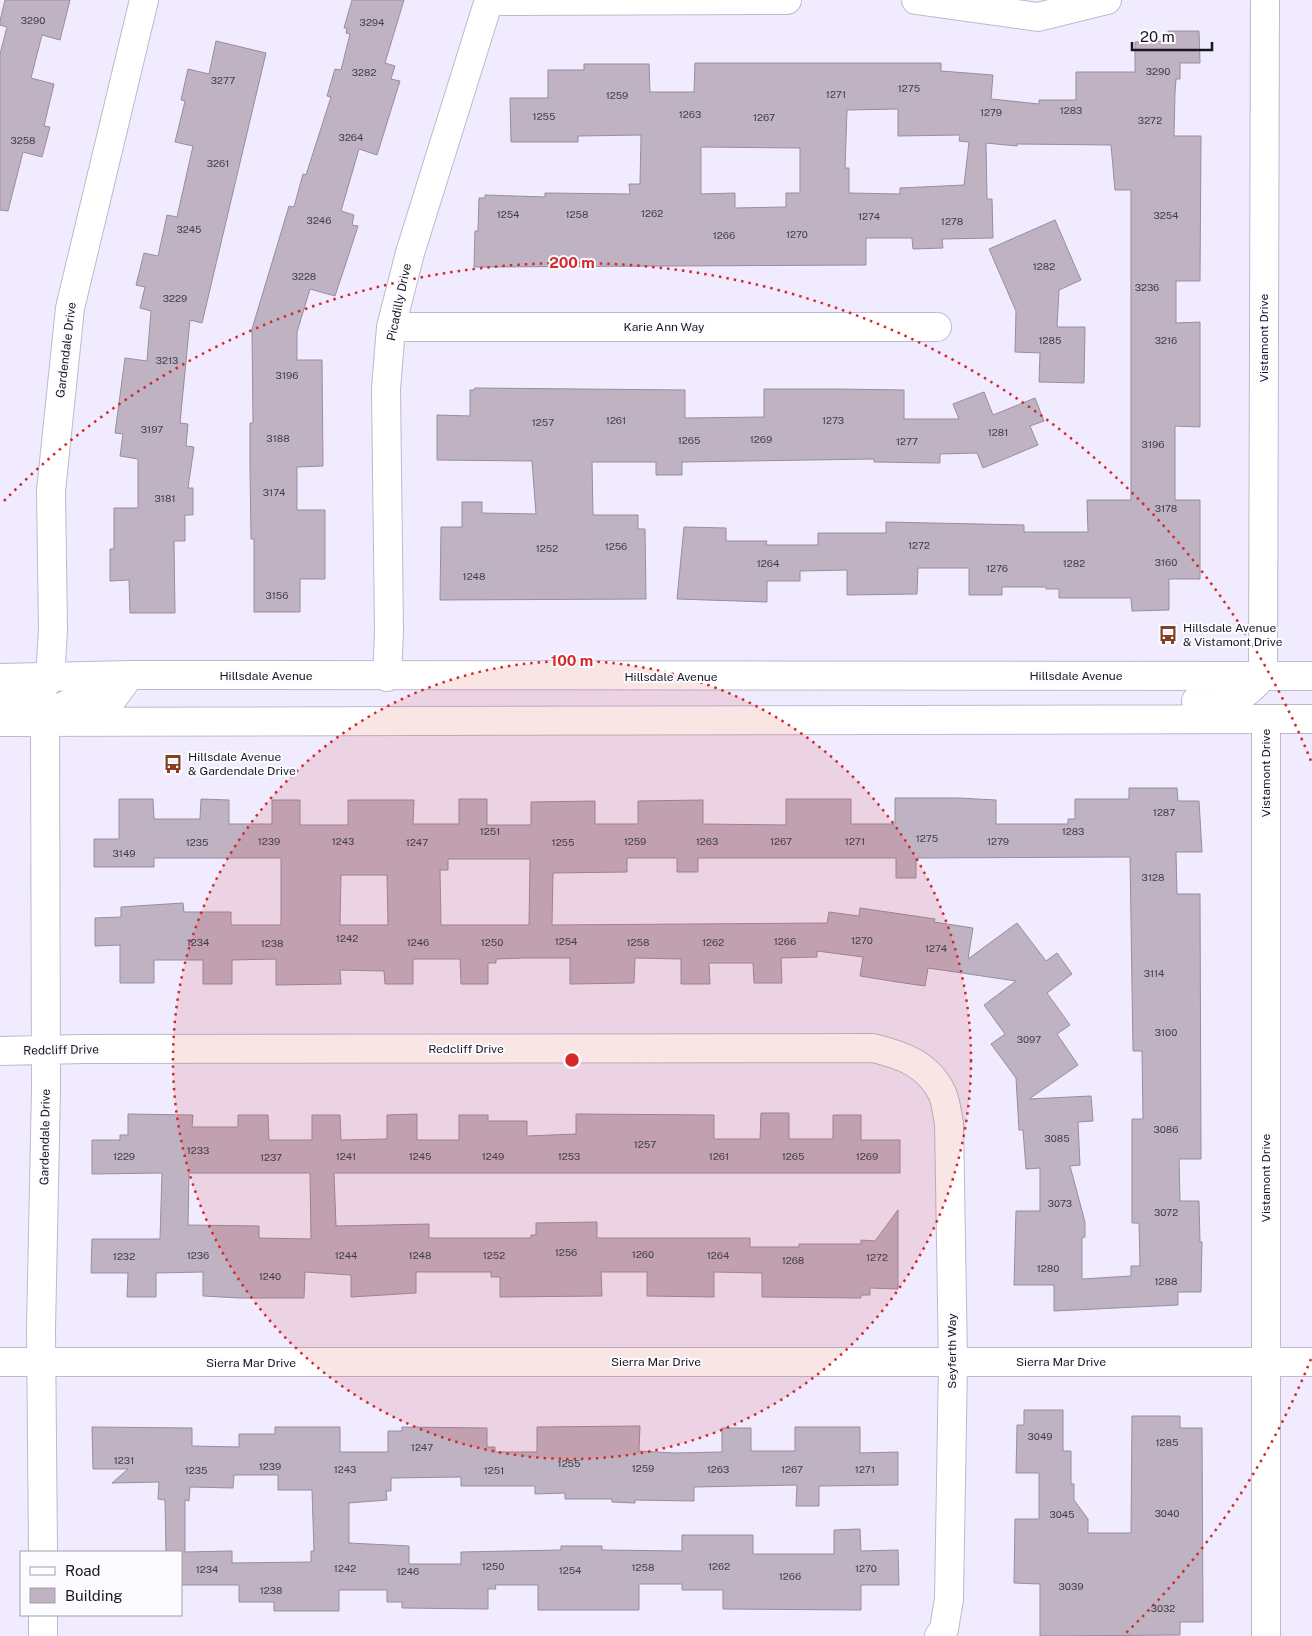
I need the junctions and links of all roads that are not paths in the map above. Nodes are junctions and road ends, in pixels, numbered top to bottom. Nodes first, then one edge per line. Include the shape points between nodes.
1 (144, 0) edge
2 (489, 0) edge
3 (787, 0) edge
4 (916, 0) edge
5 (1106, 0) edge
6 (1265, 0) edge
7 (391, 327) junction
8 (936, 327) dead end
9 (130, 676) junction
10 (1263, 676) junction
11 (1312, 676) edge
12 (387, 677) junction
13 (0, 678) edge
14 (50, 678) junction
15 (0, 701) edge
16 (1266, 719) junction
17 (1312, 719) edge
18 (1077, 720) junction
19 (0, 722) edge
20 (45, 722) junction
21 (46, 1050) junction
22 (0, 1051) edge
23 (927, 1070) joint
24 (0, 1362) edge
25 (42, 1362) junction
26 (953, 1362) junction
27 (1266, 1362) junction
28 (1312, 1362) edge
29 (43, 1551) edge
30 (43, 1616) edge
31 (43, 1636) edge
32 (940, 1636) edge
33 (1266, 1636) edge

1 - 14 main road, Gardendale Drive via 70,308 51,491 53,630
2 - 3 main road
2 - 7 main road, Picadilly Drive via 410,253
4 - 5 main road via 1038,17
6 - 10 main road, Vistamont Drive
7 - 8 main road, Karie Ann Way
7 - 12 main road, Picadilly Drive via 386,389
9 - 12 main road, Hillsdale Avenue
9 - 14 main road, Hillsdale Avenue
9 - 20 main road via 111,701 70,702 54,711
10 - 11 main road, Hillsdale Avenue
10 - 12 main road, Hillsdale Avenue
10 - 18 main road via 1248,693 1231,701 1105,702
13 - 14 main road, Hillsdale Avenue
14 - 15 main road via 43,689 24,701
16 - 17 main road
16 - 18 main road
16 - 27 main road, Vistamont Drive
18 - 20 main road
19 - 20 main road
20 - 21 main road, Gardendale Drive
21 - 22 main road, Redcliff Drive
21 - 23 main road, Redcliff Drive via 873,1048 900,1054
21 - 25 main road, Gardendale Drive
23 - 26 main road, Seyferth Way via 943,1094 948,1123
24 - 25 main road, Sierra Mar Drive
25 - 26 main road, Sierra Mar Drive
25 - 29 main road, Gardendale Drive
26 - 27 main road, Sierra Mar Drive
26 - 32 main road, Seyferth Way via 949,1599
27 - 28 main road, Sierra Mar Drive
27 - 33 main road, Vistamont Drive
30 - 31 main road

